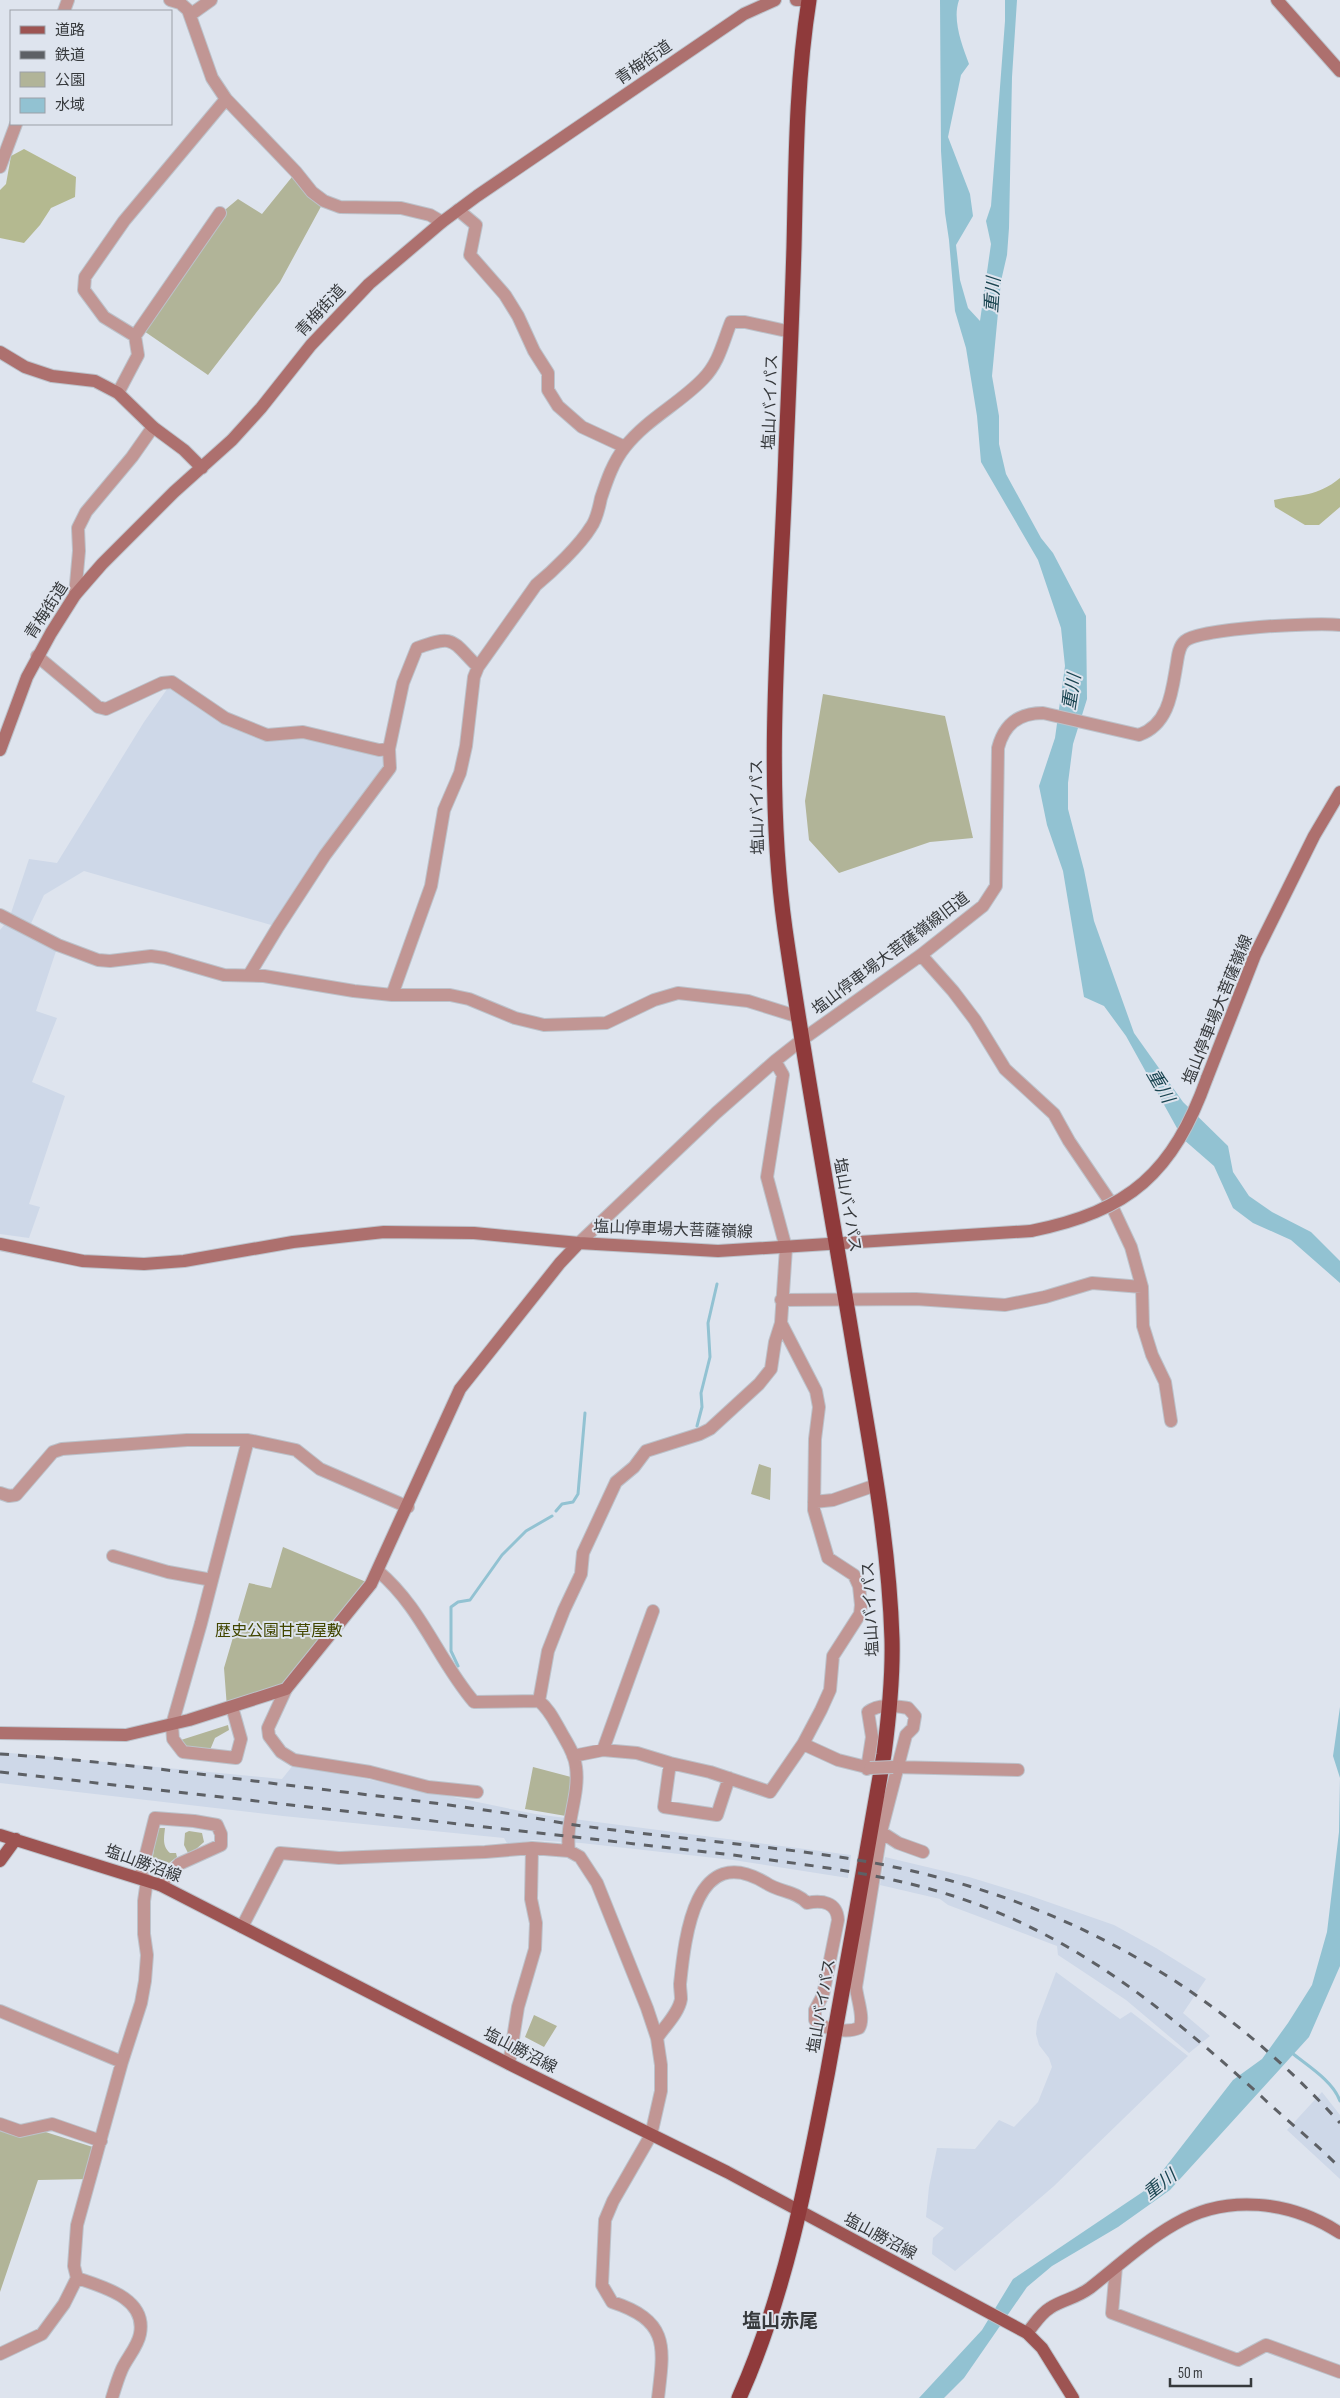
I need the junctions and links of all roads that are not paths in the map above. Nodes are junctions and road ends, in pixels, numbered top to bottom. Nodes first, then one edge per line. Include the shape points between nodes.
1 (170, 0) edge
2 (775, 0) edge
3 (796, 0) edge
4 (809, 0) edge
5 (1277, 0) edge
6 (208, 1) edge
7 (190, 16) junction
8 (1340, 71) edge
9 (226, 99) junction
10 (16, 125) edge
11 (0, 167) edge
12 (458, 210) junction
13 (220, 214) dead end
14 (442, 222) junction
15 (791, 332) junction
16 (135, 336) junction
17 (0, 352) edge
18 (118, 393) junction
19 (153, 427) junction
20 (625, 447) junction
21 (202, 468) junction
22 (75, 595) junction
23 (1340, 625) edge
24 (37, 656) junction
25 (478, 667) junction
26 (0, 750) edge
27 (389, 750) junction
28 (1340, 792) edge
29 (0, 915) edge
30 (921, 955) junction
31 (249, 975) junction
32 (392, 995) junction
33 (800, 1018) junction
34 (803, 1039) junction
35 (776, 1061) junction
36 (579, 1243) junction
37 (0, 1244) edge
38 (837, 1244) junction
39 (786, 1248) junction
40 (1142, 1287) junction
41 (846, 1299) junction
42 (782, 1300) junction
43 (781, 1323) junction
44 (1171, 1420) dead end
45 (248, 1440) junction
46 (876, 1485) junction
47 (0, 1493) edge
48 (814, 1502) junction
49 (408, 1507) junction
50 (114, 1556) dead end
51 (378, 1571) junction
52 (212, 1580) junction
53 (653, 1611) dead end
54 (286, 1689) junction
55 (539, 1701) junction
56 (890, 1706) junction
57 (232, 1707) junction
58 (172, 1725) junction
59 (0, 1733) edge
60 (803, 1744) junction
61 (603, 1750) junction
62 (573, 1756) junction
63 (670, 1763) junction
64 (895, 1767) junction
65 (868, 1768) junction
66 (1018, 1770) dead end
67 (729, 1778) junction
68 (478, 1792) dead end
69 (881, 1832) junction
70 (0, 1835) edge
71 (16, 1839) junction
72 (532, 1848) junction
73 (569, 1851) junction
74 (923, 1852) dead end
75 (0, 1861) edge
76 (143, 1879) junction
77 (160, 1885) junction
78 (242, 1926) junction
79 (0, 2011) edge
80 (835, 2029) junction
81 (656, 2038) junction
82 (122, 2062) junction
83 (509, 2064) junction
84 (0, 2124) edge
85 (651, 2135) junction
86 (101, 2141) junction
87 (800, 2212) junction
88 (1340, 2233) edge
89 (1116, 2267) junction
90 (78, 2278) junction
91 (1027, 2333) junction
92 (0, 2354) edge
93 (1340, 2372) edge
94 (112, 2398) edge
95 (658, 2398) edge
96 (738, 2398) edge
97 (1073, 2398) edge

1 - 7 street via 180,2
2 - 12 street, 青梅街道 via 744,14
3 - 4 street
4 - 15 highway, 塩山バイパス via 802,48
5 - 8 street
6 - 7 street
7 - 9 street via 212,78
9 - 14 street via 324,201 340,207 401,208 430,215
9 - 16 street via 124,221 85,277 84,290 104,317
10 - 11 street
12 - 14 street, 青梅街道
12 - 20 street via 476,225 470,256 505,295 518,316 548,374 548,390 558,406 582,427
13 - 16 street
14 - 21 street, 青梅街道 via 337,316 261,408
15 - 20 street via 731,322 722,350 703,379
15 - 33 highway, 塩山バイパス via 774,785 776,859
16 - 18 street via 138,355
17 - 18 street via 52,376 95,381
18 - 19 street
19 - 21 street
19 - 22 street via 86,512 78,528
20 - 25 street via 608,475 592,527 536,585
21 - 22 street, 青梅街道 via 174,492
22 - 24 street, 青梅街道
23 - 30 street, 塩山停車場大菩薩嶺線旧道 via 1235,630 1193,636 1181,646 1171,698 1164,713 1154,727 1139,736 1043,712 1021,715 1014,720 998,748 996,886 983,906
24 - 26 street, 青梅街道
24 - 27 street via 98,707 106,709 162,683 172,682 225,718 267,735 304,732
25 - 27 street via 451,641 442,638 417,648 403,683
25 - 32 street via 469,704 466,746 460,773 444,810 431,886
27 - 31 street via 390,768 325,855
28 - 38 street, 塩山停車場大菩薩嶺線, bridge via 1310,843 1255,955 1195,1113 1163,1163 1136,1189 1094,1215 1031,1231
29 - 31 street via 58,945 98,960 151,956 224,975
30 - 34 street, 塩山停車場大菩薩嶺線旧道
30 - 40 street via 964,1006 1005,1069 1054,1114 1109,1200 1131,1247
31 - 32 street
32 - 33 street via 450,995 544,1025 606,1023 654,1000 678,993 748,1001
33 - 34 highway, 塩山バイパス
34 - 35 street, 塩山停車場大菩薩嶺線旧道
34 - 38 highway, 塩山バイパス
35 - 36 street, 塩山停車場大菩薩嶺線旧道 via 716,1113
35 - 39 street via 783,1075 767,1178
36 - 37 street via 474,1233 384,1232 144,1264 83,1261
36 - 39 street, 塩山停車場大菩薩嶺線 via 718,1251
36 - 49 street, 塩山停車場大菩薩嶺線 via 460,1389
38 - 39 street, 塩山停車場大菩薩嶺線
38 - 41 highway, 塩山バイパス
39 - 42 street
40 - 41 street via 1092,1283 1044,1298 1005,1305 916,1299
40 - 44 street via 1143,1326 1165,1382
41 - 42 street
41 - 46 highway, 塩山バイパス
42 - 43 street
43 - 48 street via 816,1391 819,1407
43 - 55 street via 771,1369 759,1384 710,1429 646,1451 634,1467 616,1482 583,1553 582,1574 548,1651
45 - 47 street via 187,1440 62,1449 53,1452 16,1495
45 - 49 street via 296,1450 320,1469
45 - 52 street
46 - 48 street via 833,1500
46 - 56 highway, 塩山バイパス via 888,1568 892,1642
48 - 60 street via 828,1558 854,1575 861,1605 860,1614 833,1656 830,1690
49 - 51 street, 塩山停車場大菩薩嶺線
50 - 52 street via 168,1572
51 - 54 street, 塩山停車場大菩薩嶺線
51 - 55 street via 418,1614 461,1688 474,1702
52 - 58 street
53 - 61 street
54 - 57 street
54 - 68 street via 268,1728 269,1736 280,1752 294,1760 370,1772 428,1787
55 - 62 street via 547,1708
56 - 64 street via 908,1708 915,1716 913,1728 906,1735
56 - 65 street via 874,1707 868,1712 872,1737
56 - 80 highway, 塩山バイパス
57 - 58 street
57 - 58 street via 241,1740 236,1758 183,1752 172,1738
58 - 59 street via 126,1735
60 - 65 street via 838,1760
60 - 67 street via 770,1792
61 - 62 street
61 - 63 street via 637,1753
62 - 73 street via 576,1777 567,1832
63 - 67 street
63 - 67 street via 664,1808 717,1815
64 - 65 street, bridge
64 - 66 street
64 - 69 street
69 - 74 street via 898,1843
69 - 80 street via 856,1987 861,2025 855,2030
70 - 71 main road, 塩山勝沼線
71 - 75 main road
71 - 76 main road, 塩山勝沼線
72 - 73 street
72 - 78 street via 339,1858 280,1853
72 - 83 street via 531,1899 536,1923 535,1949 518,2007
73 - 81 street via 580,1857 597,1883
76 - 77 main road, 塩山勝沼線
76 - 77 street via 155,1818 217,1825 221,1846 179,1864
76 - 82 street via 147,1954 145,1981
77 - 78 main road, 塩山勝沼線
78 - 83 main road, 塩山勝沼線
79 - 82 street
80 - 81 street via 818,2023 814,2015 823,1995 838,1920 834,1907 827,1902 807,1902 801,1896 772,1888 745,1872 734,1871 709,1881 695,1904 687,1936 681,2000
80 - 87 highway, 塩山バイパス
81 - 85 street via 661,2091
82 - 86 street
83 - 85 main road, 塩山勝沼線
84 - 86 street via 20,2131 52,2124
85 - 87 main road, 塩山勝沼線
85 - 95 street via 605,2220 602,2285 612,2302 630,2308 650,2322 659,2335 663,2354
86 - 90 street via 77,2225 74,2266
87 - 91 main road, 塩山勝沼線
87 - 96 highway, 塩山バイパス via 757,2358
88 - 89 street via 1306,2214 1273,2205 1227,2206 1192,2215 1176,2223
89 - 91 street via 1079,2296 1051,2307
89 - 93 street via 1112,2313 1238,2360 1266,2345
90 - 92 street via 42,2334
90 - 94 street via 109,2289 131,2302 139,2317 140,2335 121,2370
91 - 97 main road, 塩山勝沼線 via 1042,2348

